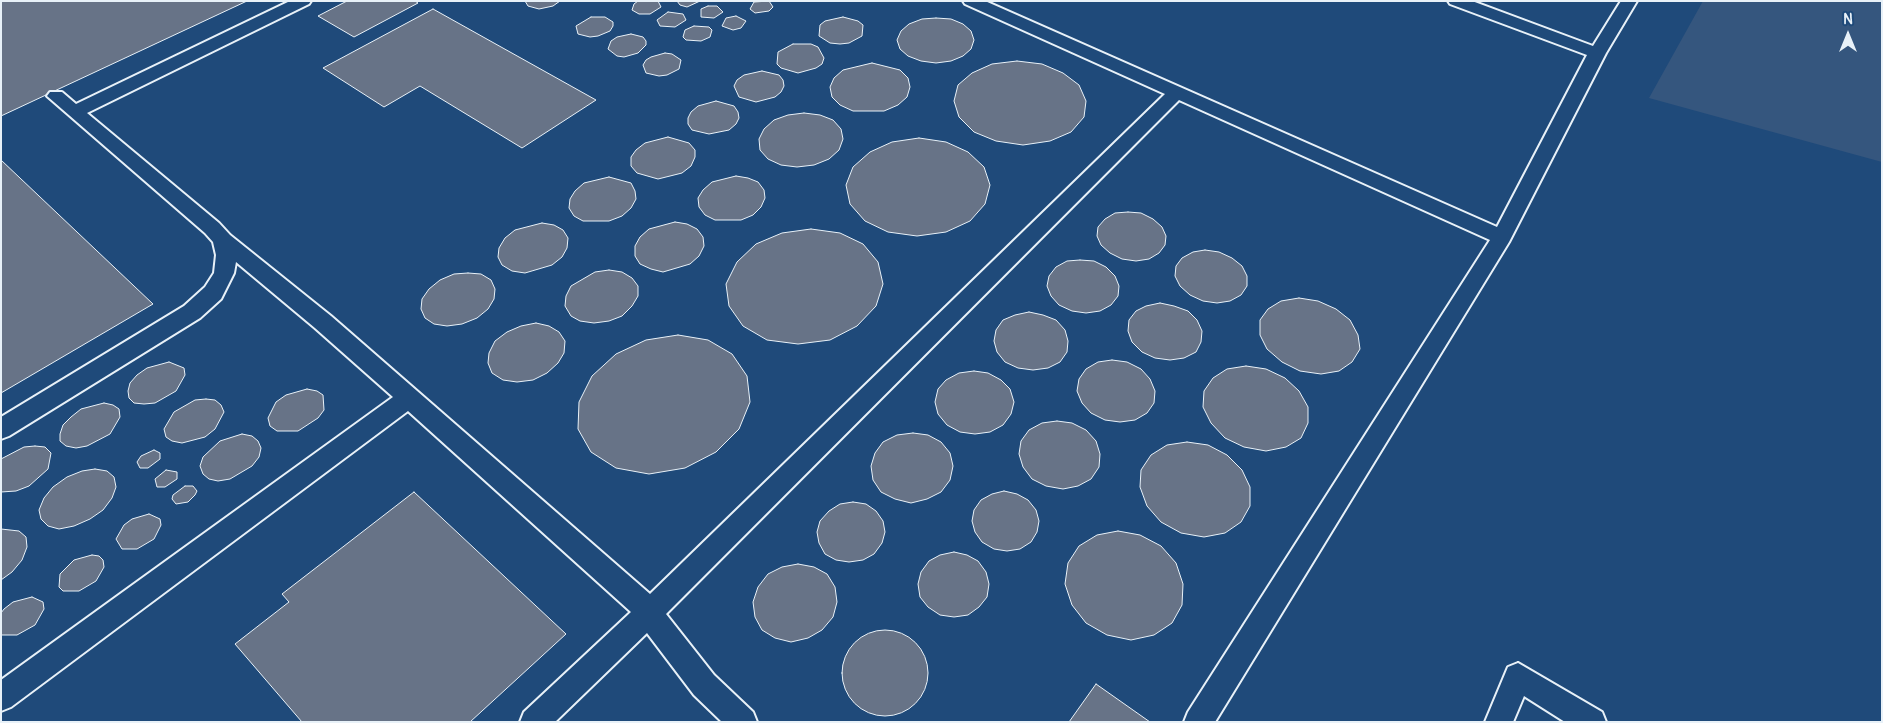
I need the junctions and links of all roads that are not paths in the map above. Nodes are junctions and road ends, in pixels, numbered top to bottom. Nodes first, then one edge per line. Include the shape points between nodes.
1 (303, 1) edge
2 (971, 1) edge
3 (1456, 1) edge
4 (1629, 1) edge
5 (1598, 53) junction
6 (1177, 92) junction
7 (56, 96) dead end
8 (74, 112) junction
9 (1502, 237) junction
10 (223, 240) junction
11 (410, 398) junction
12 (1, 429) edge
13 (649, 613) junction
14 (1, 697) edge
15 (534, 722) edge
16 (743, 722) edge
17 (1198, 722) edge
18 (1499, 722) edge
19 (1592, 722) edge

1 - 8 lane
2 - 6 lane
3 - 5 lane
4 - 5 lane
5 - 9 lane
6 - 9 lane
6 - 13 lane
7 - 8 lane
8 - 10 lane
9 - 17 lane
10 - 11 lane
10 - 12 lane via 226,255 224,273 212,293 192,312
11 - 13 lane via 636,596
11 - 14 lane
13 - 15 lane
13 - 16 lane via 704,685
18 - 19 lane via 1518,677

